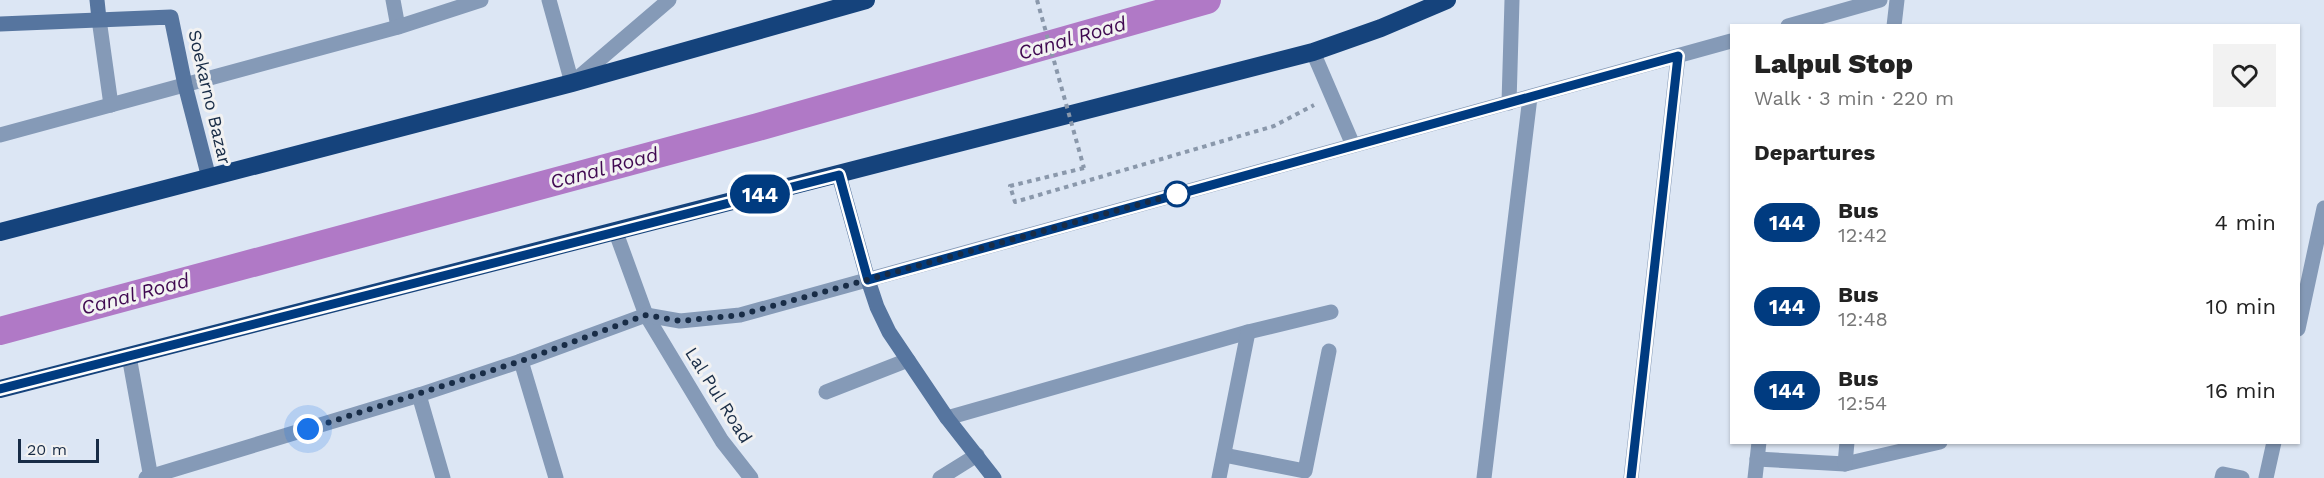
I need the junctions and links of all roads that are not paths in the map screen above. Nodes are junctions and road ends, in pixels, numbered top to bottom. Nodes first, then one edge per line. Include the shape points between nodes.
1 (96, 0) edge
2 (393, 0) edge
3 (481, 0) edge
4 (549, 0) edge
5 (669, 0) edge
6 (866, 0) edge
7 (1447, 0) edge
8 (1512, 0) edge
9 (1880, 0) edge
10 (1897, 0) edge
11 (99, 19) junction
12 (1804, 23) edge
13 (0, 24) edge
14 (1894, 24) edge
15 (398, 27) junction
16 (1730, 41) edge
17 (1313, 52) junction
18 (1678, 56) junction
19 (572, 83) junction
20 (185, 85) junction
21 (1530, 97) junction
22 (1509, 103) junction
23 (111, 105) junction
24 (0, 135) edge
25 (1353, 145) junction
26 (839, 175) junction
27 (209, 178) junction
28 (2324, 208) edge
29 (615, 230) junction
30 (0, 232) edge
31 (868, 280) junction
32 (1331, 312) dead end
33 (646, 315) junction
34 (2300, 320) edge
35 (1248, 332) junction
36 (1329, 351) dead end
37 (129, 356) junction
38 (908, 360) junction
39 (521, 361) junction
40 (0, 389) edge
41 (826, 392) dead end
42 (419, 395) junction
43 (947, 418) junction
44 (1759, 444) edge
45 (1847, 444) edge
46 (1931, 444) edge
47 (2274, 444) edge
48 (977, 455) junction
49 (1224, 455) junction
50 (1757, 459) junction
51 (1845, 464) junction
52 (150, 478) edge
53 (443, 478) edge
54 (556, 478) edge
55 (751, 478) edge
56 (939, 478) edge
57 (994, 478) edge
58 (1220, 478) edge
59 (1484, 478) edge
60 (1631, 478) edge
61 (1755, 478) edge
62 (2222, 478) edge
63 (2242, 478) edge
64 (2266, 478) edge

1 - 11 street
2 - 15 street
3 - 15 street
4 - 19 street
5 - 19 street
6 - 19 highway
7 - 17 highway
8 - 22 street
9 - 12 street
10 - 14 street
11 - 13 street, Soekarno Bazar
11 - 20 street, Soekarno Bazar via 171,17
11 - 23 street
15 - 20 street
16 - 18 street
17 - 25 street
17 - 26 highway
18 - 21 street
18 - 60 street
19 - 27 highway
20 - 23 street
20 - 27 street, Soekarno Bazar
21 - 22 street
21 - 59 street
22 - 25 street
23 - 24 street
25 - 31 street
26 - 29 highway
26 - 31 street
27 - 30 highway
28 - 34 street
29 - 33 street, Lal Pul Road
29 - 37 highway
31 - 33 street via 740,315 680,321
31 - 38 street via 889,332
32 - 35 street
33 - 39 street
33 - 55 street, Lal Pul Road via 722,441
35 - 43 street
35 - 49 street
36 - 49 street via 1305,471
37 - 40 highway
37 - 52 street
38 - 41 street
38 - 43 street
39 - 42 street
39 - 54 street
42 - 52 street
42 - 53 street
43 - 48 street
44 - 50 street
45 - 51 street
46 - 51 street
47 - 64 street
48 - 56 street
48 - 57 street
49 - 58 street
50 - 51 street
50 - 61 street
62 - 63 street via 2223,474

